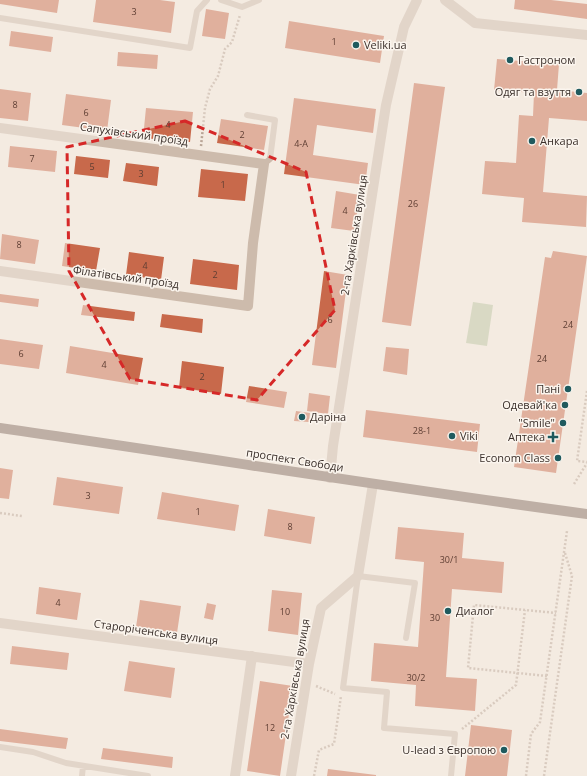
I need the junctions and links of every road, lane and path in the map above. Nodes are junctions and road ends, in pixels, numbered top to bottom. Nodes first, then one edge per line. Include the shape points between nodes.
1 (207, 0) edge
2 (221, 0) edge
3 (259, 0) edge
4 (417, 0) edge
5 (445, 0) edge
6 (242, 7) junction
7 (0, 18) edge
8 (587, 35) edge
9 (247, 115) dead end
10 (0, 128) edge
11 (200, 155) junction
12 (264, 164) junction
13 (0, 271) edge
14 (587, 391) edge
15 (0, 428) edge
16 (587, 462) edge
17 (330, 478) junction
18 (373, 484) junction
19 (574, 484) dead end
20 (0, 513) edge
21 (587, 514) edge
22 (22, 516) dead end
23 (567, 531) dead end
24 (564, 550) junction
25 (358, 576) junction
26 (525, 610) junction
27 (556, 613) junction
28 (0, 623) edge
29 (406, 638) dead end
30 (252, 656) junction
31 (309, 664) junction
32 (518, 673) junction
33 (547, 676) junction
34 (307, 677) junction
35 (343, 688) junction
36 (342, 696) junction
37 (456, 734) junction
38 (0, 747) edge
39 (83, 766) junction
40 (82, 776) edge
41 (148, 776) edge
42 (235, 776) edge
43 (291, 776) edge
44 (314, 776) edge
45 (451, 776) edge
46 (526, 776) edge
47 (544, 776) edge

1 - 7 lane via 197,11 190,48
2 - 6 lane
3 - 6 lane
4 - 17 street, 2-га Харківська вулиця via 404,27 386,105
5 - 8 street via 474,23
6 - 11 path via 232,42 225,49 218,76 210,89 205,108
9 - 12 lane via 275,120 270,159
10 - 11 street, Сапухівський проїзд
11 - 12 street, Сапухівський проїзд
12 - 13 street, Філатівський проїзд via 253,243 248,306
14 - 16 path via 577,461
15 - 17 main road, проспект Свободи
16 - 19 path
17 - 18 main road, проспект Свободи
18 - 21 main road, проспект Свободи
18 - 25 street
20 - 22 path
23 - 24 path
24 - 27 path
24 - 47 path via 572,576
25 - 29 lane via 415,583
25 - 31 street, 2-га Харківська вулиця via 321,608
25 - 35 lane
26 - 27 path
26 - 32 path
26 - 32 path via 474,605 468,668
27 - 33 path
28 - 30 street, Староріченська вулиця
30 - 31 street, Староріченська вулиця
30 - 42 street
31 - 34 street, 2-га Харківська вулиця
32 - 33 path
32 - 37 path via 516,685
33 - 46 path via 540,722 531,734
34 - 36 path via 317,687
34 - 43 street, 2-га Харківська вулиця
35 - 36 path
35 - 37 lane via 386,692 384,728
36 - 44 path via 334,744 319,750
37 - 45 lane
38 - 39 lane via 33,752
39 - 40 lane
39 - 41 lane

